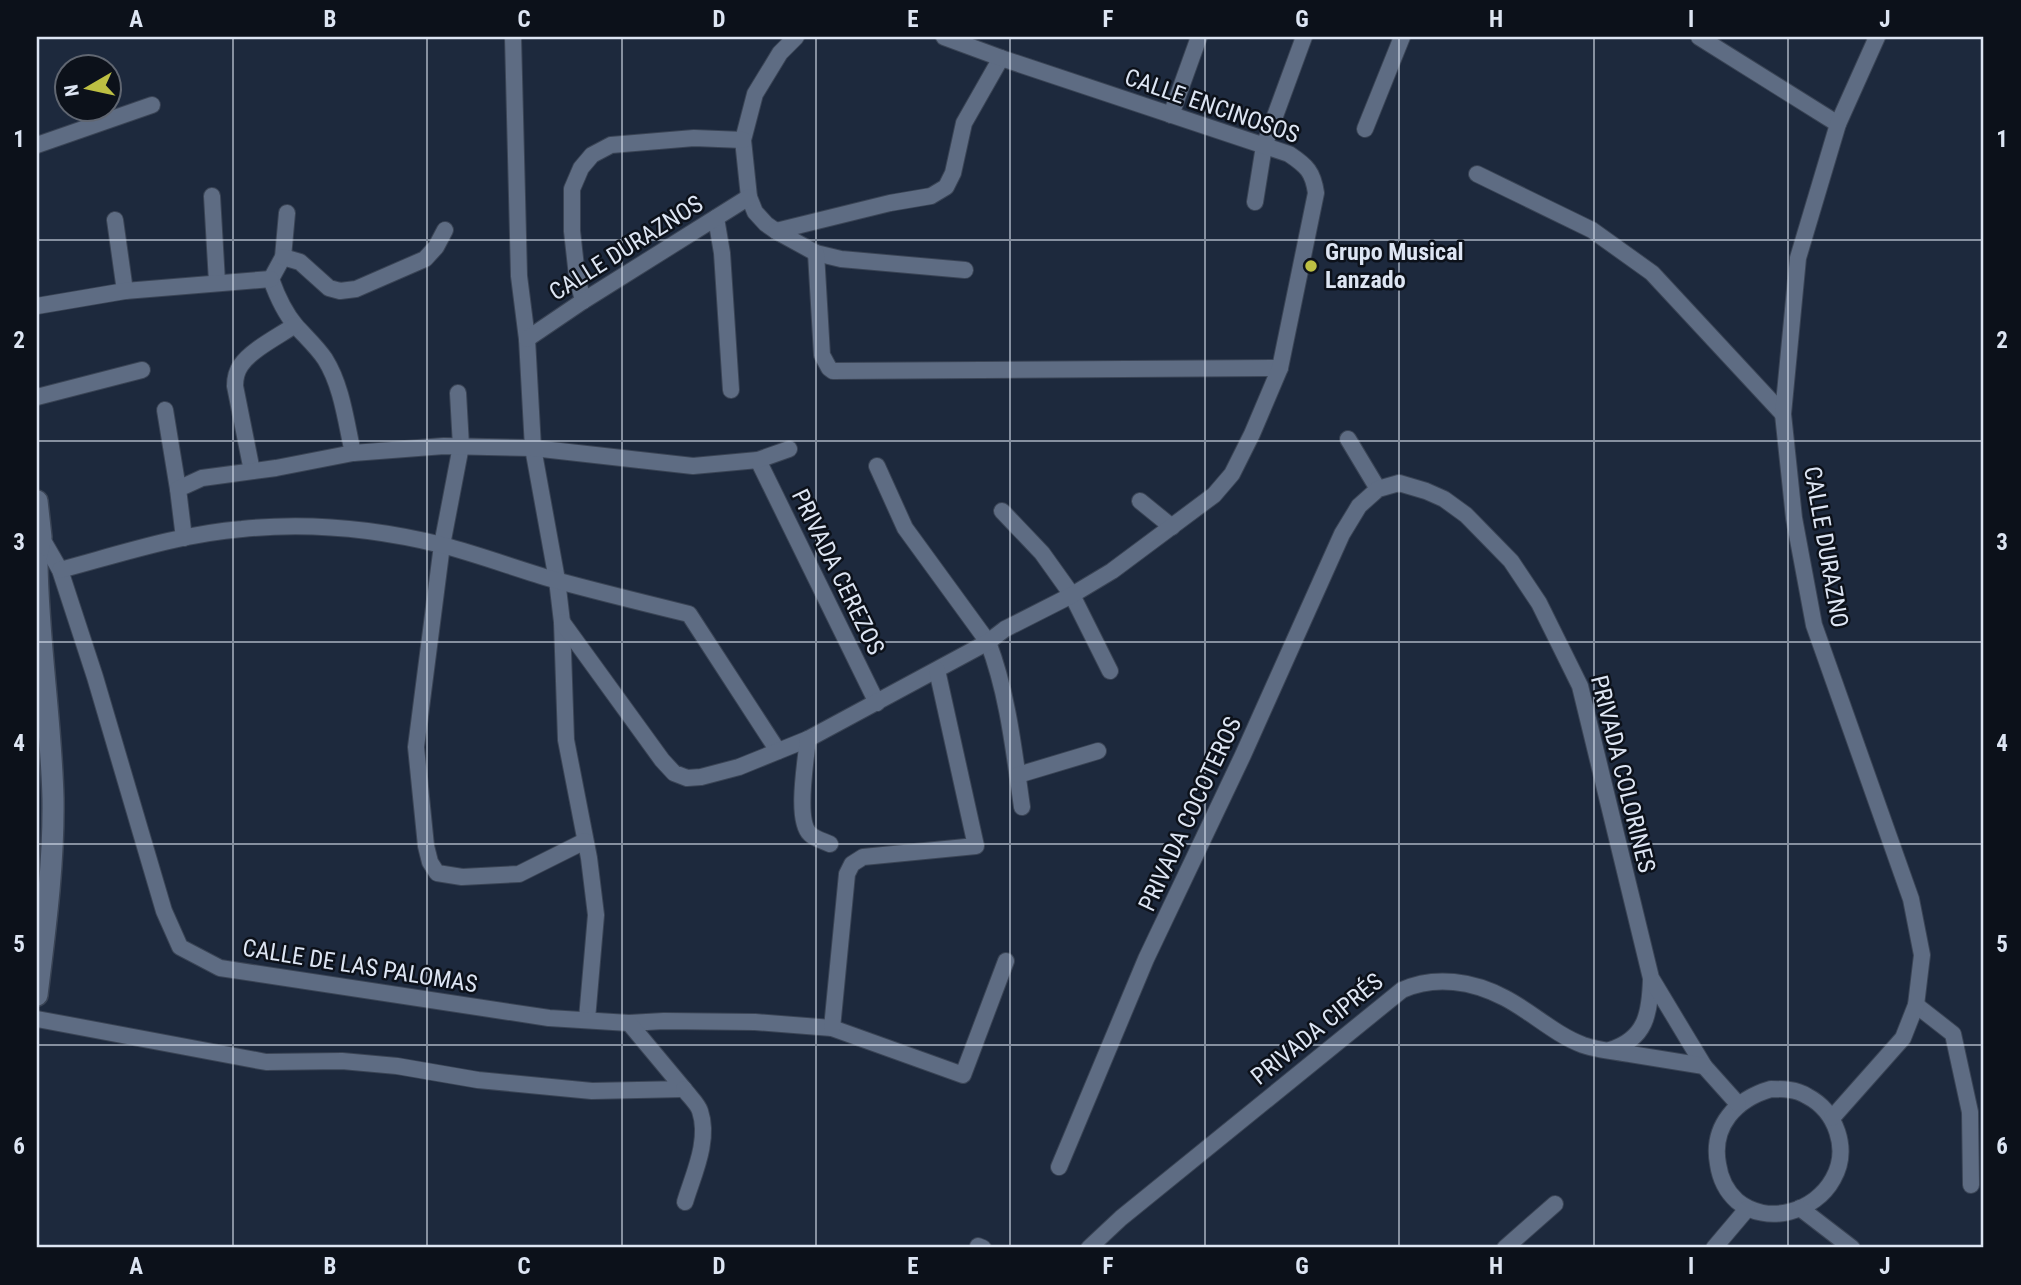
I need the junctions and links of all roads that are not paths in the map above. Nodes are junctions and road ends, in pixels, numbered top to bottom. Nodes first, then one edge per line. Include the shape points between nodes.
1 (513, 37) edge
2 (796, 37) edge
3 (944, 37) edge
4 (1199, 37) edge
5 (1304, 37) edge
6 (1402, 37) edge
7 (1699, 37) edge
8 (1877, 37) edge
9 (1001, 58) junction
10 (152, 105) dead end
11 (1171, 115) junction
12 (1838, 124) junction
13 (1365, 129) dead end
14 (743, 140) junction
15 (37, 145) edge
16 (1264, 146) junction
17 (1477, 174) dead end
18 (212, 196) dead end
19 (749, 197) junction
20 (1255, 202) dead end
21 (287, 213) dead end
22 (716, 218) junction
23 (115, 220) dead end
24 (445, 230) dead end
25 (776, 231) junction
26 (816, 253) junction
27 (283, 257) junction
28 (965, 270) dead end
29 (271, 279) junction
30 (218, 282) junction
31 (125, 291) junction
32 (583, 301) junction
33 (37, 306) edge
34 (295, 325) junction
35 (527, 339) junction
36 (1280, 368) junction
37 (142, 370) dead end
38 (731, 390) dead end
39 (458, 393) dead end
40 (37, 397) edge
41 (165, 410) dead end
42 (1783, 414) junction
43 (1348, 439) dead end
44 (461, 446) junction
45 (533, 447) junction
46 (789, 449) dead end
47 (353, 453) junction
48 (758, 460) junction
49 (877, 466) dead end
50 (252, 471) junction
51 (178, 489) junction
52 (1378, 489) junction
53 (37, 500) edge
54 (1140, 500) dead end
55 (1002, 511) dead end
56 (1172, 527) junction
57 (184, 538) junction
58 (442, 545) junction
59 (39, 546) edge
60 (37, 563) edge
61 (60, 570) junction
62 (557, 580) junction
63 (1072, 595) junction
64 (562, 622) junction
65 (988, 642) junction
66 (937, 670) junction
67 (1110, 671) dead end
68 (877, 703) junction
69 (808, 740) junction
70 (778, 751) junction
71 (1098, 751) dead end
72 (1018, 775) junction
73 (1023, 807) dead end
74 (586, 841) junction
75 (830, 844) dead end
76 (1006, 961) dead end
77 (1651, 978) junction
78 (37, 995) edge
79 (1916, 1005) junction
80 (37, 1019) edge
81 (587, 1019) junction
82 (629, 1023) junction
83 (832, 1028) junction
84 (1608, 1051) junction
85 (1704, 1066) junction
86 (684, 1089) junction
87 (1738, 1104) junction
88 (1832, 1118) junction
89 (1059, 1167) dead end
90 (1971, 1185) dead end
91 (685, 1202) dead end
92 (1555, 1203) dead end
93 (1800, 1208) junction
94 (1747, 1209) junction
95 (1089, 1248) edge
96 (1505, 1248) edge
97 (1714, 1248) edge
98 (1852, 1248) edge

1 - 35 street via 519,276
2 - 14 street via 780,53 755,94
3 - 9 street, CALLE ENCINOSOS
4 - 11 street
5 - 16 street
6 - 13 street
7 - 12 street
8 - 12 street, CALLE DURAZNO
9 - 11 street, CALLE ENCINOSOS
9 - 25 street via 964,123 946,187 931,196
10 - 15 street
11 - 16 street, CALLE ENCINOSOS
12 - 42 street, CALLE DURAZNO via 1798,258
14 - 19 street
14 - 32 street via 694,138 611,145 592,155 572,189 572,232
16 - 20 street
16 - 36 street, CALLE ENCINOSOS via 1304,164 1317,193
17 - 42 street via 1592,230 1653,272
18 - 30 street
19 - 22 street, CALLE DURAZNOS
19 - 25 street via 755,212
21 - 27 street
22 - 32 street, CALLE DURAZNOS
22 - 38 street
23 - 31 street
24 - 27 street via 425,258 356,289 329,288 300,262
25 - 26 street
26 - 28 street
26 - 36 street via 822,355 829,368 840,372
27 - 29 street
29 - 30 street
29 - 34 street via 279,302
30 - 31 street
31 - 33 street
32 - 35 street, CALLE DURAZNOS
34 - 47 street via 326,361 338,388
34 - 50 street via 247,358 236,375
35 - 45 street
36 - 56 street, CALLE ENCINOSOS via 1232,474 1214,495
37 - 40 street
39 - 44 street
41 - 51 street
42 - 79 street, CALLE DURAZNO via 1794,518 1814,625 1911,899 1922,955
43 - 52 street
44 - 45 street
44 - 47 street
44 - 58 street
45 - 48 street via 694,466
45 - 62 street
46 - 48 street
47 - 50 street
48 - 68 street, PRIVADA CEREZOS
49 - 65 street via 905,528
50 - 51 street via 202,478
51 - 57 street
52 - 77 street, PRIVADA COLORINES via 1399,483 1444,499 1511,561 1539,603 1580,686
52 - 89 street, PRIVADA COCOTEROS via 1359,506 1342,534 1146,960
53 - 59 street
54 - 56 street
55 - 63 street via 1042,553
56 - 63 street, CALLE ENCINOSOS
57 - 58 street via 298,526 372,531
57 - 61 street
58 - 62 street
58 - 74 street via 416,747 430,862 437,873 462,877 519,874
59 - 61 street, CALLE DE LAS PALOMAS
60 - 78 street via 53,798 50,893
61 - 81 street, CALLE DE LAS PALOMAS via 164,911 180,947 220,968 549,1018
62 - 64 street
62 - 70 street via 689,614
63 - 65 street, CALLE ENCINOSOS
63 - 67 street
64 - 70 street, CALLE ENCINOSOS via 674,772 687,778 701,777
64 - 74 street via 566,740
65 - 66 street, CALLE ENCINOSOS
65 - 72 street via 1007,710
66 - 68 street, CALLE ENCINOSOS
66 - 83 street via 976,846 863,857 852,864 847,874
68 - 69 street, CALLE ENCINOSOS
69 - 70 street, CALLE ENCINOSOS
69 - 75 street via 804,827 811,836
71 - 72 street
72 - 73 street
74 - 81 street via 596,915
76 - 83 street, CALLE DE LAS PALOMAS via 963,1074
77 - 84 street via 1650,1003 1635,1038
77 - 85 street, PRIVADA COLORINES
79 - 88 street, CALLE DURAZNO via 1903,1038
79 - 90 street via 1953,1034 1970,1112
80 - 86 street via 267,1062 342,1061 592,1091
81 - 82 street, CALLE DE LAS PALOMAS
82 - 83 street, CALLE DE LAS PALOMAS via 755,1022
82 - 86 street
84 - 85 street, PRIVADA CIPRÉS
84 - 95 street, PRIVADA CIPRÉS via 1559,1034 1505,998 1484,990 1452,981 1412,985
85 - 87 street, PRIVADA COLORINES
86 - 91 street via 700,1110 703,1128
87 - 88 street via 1754,1094 1788,1089 1806,1094
87 - 94 street via 1717,1134 1716,1154 1720,1177
88 - 93 street via 1839,1137 1835,1177 1823,1194
92 - 96 street
93 - 94 street via 1781,1214
93 - 98 street
94 - 97 street

